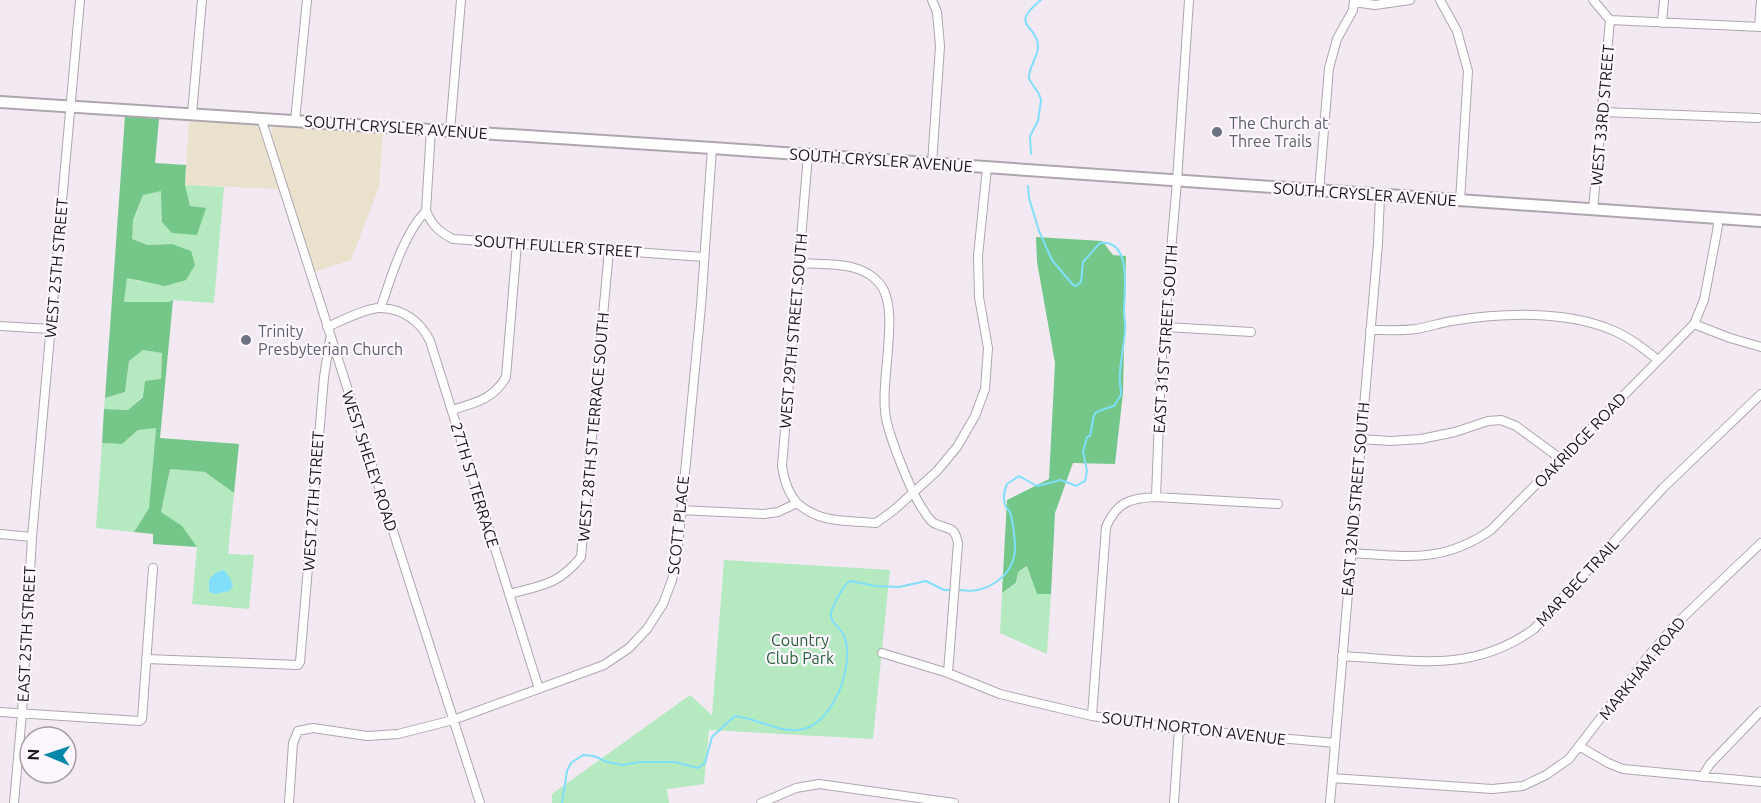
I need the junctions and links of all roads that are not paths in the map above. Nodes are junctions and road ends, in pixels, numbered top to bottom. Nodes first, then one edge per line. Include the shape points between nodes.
1 (80, 0) edge
2 (202, 0) edge
3 (307, 0) edge
4 (461, 0) edge
5 (932, 0) edge
6 (1189, 0) edge
7 (1410, 0) edge
8 (1440, 0) edge
9 (1593, 0) edge
10 (1664, 0) edge
11 (1761, 0) edge
12 (1354, 1) edge
13 (1610, 20) junction
14 (1662, 22) junction
15 (1760, 27) edge
16 (0, 102) edge
17 (71, 106) junction
18 (1602, 112) junction
19 (192, 114) junction
20 (261, 118) junction
21 (1758, 118) dead end
22 (295, 121) junction
23 (431, 129) junction
24 (450, 131) junction
25 (712, 148) junction
26 (808, 155) junction
27 (932, 164) junction
28 (987, 168) junction
29 (1177, 181) junction
30 (1319, 191) junction
31 (1380, 196) junction
32 (1460, 201) junction
33 (1593, 210) junction
34 (426, 211) junction
35 (1717, 218) junction
36 (1761, 221) edge
37 (517, 243) junction
38 (609, 250) junction
39 (704, 257) junction
40 (799, 263) junction
41 (381, 308) junction
42 (1694, 324) junction
43 (0, 326) edge
44 (327, 327) junction
45 (1165, 327) junction
46 (50, 329) junction
47 (1370, 330) junction
48 (1251, 332) dead end
49 (330, 337) junction
50 (1761, 347) edge
51 (1658, 360) junction
52 (1761, 394) edge
53 (452, 410) junction
54 (1360, 439) junction
55 (1562, 459) junction
56 (913, 492) junction
57 (1156, 496) junction
58 (798, 502) junction
59 (1278, 504) dead end
60 (680, 510) junction
61 (0, 534) edge
62 (32, 537) junction
63 (1761, 543) edge
64 (1350, 553) junction
65 (153, 568) dead end
66 (509, 594) junction
67 (882, 653) dead end
68 (1342, 656) junction
69 (146, 658) junction
70 (948, 673) junction
71 (539, 689) junction
72 (1761, 711) edge
73 (0, 712) edge
74 (22, 713) junction
75 (1092, 716) junction
76 (453, 720) junction
77 (1179, 729) junction
78 (1335, 743) junction
79 (1579, 746) junction
80 (1702, 777) junction
81 (1332, 778) junction
82 (1761, 782) edge
83 (14, 803) edge
84 (289, 803) edge
85 (480, 803) edge
86 (761, 803) edge
87 (954, 803) edge
88 (1174, 803) edge
89 (1330, 803) edge

1 - 17 street, WEST 25TH STREET
2 - 19 street
3 - 22 street
4 - 24 street
5 - 27 street via 940,28
6 - 29 street, EAST 31ST STREET SOUTH
7 - 12 street via 1384,4
8 - 32 street via 1456,31 1468,71
9 - 13 street
10 - 14 street
11 - 15 street
12 - 30 street via 1329,68
13 - 14 street
13 - 18 street, WEST 33RD STREET
14 - 15 street
16 - 17 main road, SOUTH CRYSLER AVENUE
17 - 19 main road, SOUTH CRYSLER AVENUE
17 - 46 street, WEST 25TH STREET
18 - 21 street
18 - 33 street, WEST 33RD STREET
19 - 20 main road, SOUTH CRYSLER AVENUE
20 - 22 main road, SOUTH CRYSLER AVENUE
20 - 44 street, WEST SHELEY ROAD
22 - 23 main road, SOUTH CRYSLER AVENUE
23 - 24 main road, SOUTH CRYSLER AVENUE
23 - 34 street
24 - 25 main road, SOUTH CRYSLER AVENUE
25 - 26 main road, SOUTH CRYSLER AVENUE
25 - 39 street, SCOTT PLACE
26 - 27 main road, SOUTH CRYSLER AVENUE
26 - 40 street, WEST 29TH STREET SOUTH
27 - 28 main road, SOUTH CRYSLER AVENUE
28 - 29 main road, SOUTH CRYSLER AVENUE
28 - 56 street via 978,256 979,297 988,348 985,389 957,447
29 - 30 main road, SOUTH CRYSLER AVENUE
29 - 45 street, EAST 31ST STREET SOUTH
30 - 31 main road, SOUTH CRYSLER AVENUE
31 - 32 main road, SOUTH CRYSLER AVENUE
31 - 47 street, EAST 32ND STREET SOUTH
32 - 33 main road, SOUTH CRYSLER AVENUE
33 - 35 main road, SOUTH CRYSLER AVENUE
34 - 37 street, SOUTH FULLER STREET via 441,233 453,239
34 - 41 street via 416,222
35 - 36 main road, SOUTH CRYSLER AVENUE
35 - 42 street, OAKRIDGE ROAD via 1704,300
37 - 38 street, SOUTH FULLER STREET
37 - 53 street via 506,376 490,397
38 - 39 street, SOUTH FULLER STREET
38 - 66 street, WEST 28TH ST TERRACE SOUTH via 581,557 569,572 552,583
39 - 60 street, SCOTT PLACE
40 - 56 street via 857,268 874,277 885,293 889,309 884,386 887,423
40 - 58 street, WEST 29TH STREET SOUTH via 782,466 790,493
41 - 44 street
41 - 53 street, 27TH ST TERRACE via 408,315 425,330
42 - 50 street
42 - 51 street, OAKRIDGE ROAD
43 - 46 street
44 - 49 street, WEST SHELEY ROAD
45 - 48 street
45 - 57 street, EAST 31ST STREET SOUTH
46 - 62 street, WEST 25TH STREET
47 - 51 street via 1415,329 1498,316 1561,317 1612,330
47 - 54 street, EAST 32ND STREET SOUTH
49 - 69 street, WEST 27TH STREET via 298,664
49 - 76 street, WEST SHELEY ROAD
51 - 55 street, OAKRIDGE ROAD
52 - 68 street, MAR BEC TRAIL via 1663,488 1534,629 1519,640 1492,653 1459,661
53 - 66 street, 27TH ST TERRACE
54 - 55 street via 1421,439 1501,420 1516,426
54 - 64 street, EAST 32ND STREET SOUTH
55 - 64 street, OAKRIDGE ROAD via 1491,530 1463,547 1422,556
56 - 58 street via 876,523 824,518
56 - 70 street via 936,524 956,534 958,543
57 - 59 street
57 - 75 street via 1124,503 1106,527
58 - 60 street via 764,514
60 - 71 street, SCOTT PLACE via 672,580 647,629 629,648 604,665
61 - 62 street
62 - 74 street, EAST 25TH STREET
63 - 79 street, MARKHAM ROAD via 1675,625
64 - 68 street, EAST 32ND STREET SOUTH
65 - 69 street
66 - 71 street, 27TH ST TERRACE
67 - 70 street, SOUTH NORTON AVENUE
68 - 78 street, EAST 32ND STREET SOUTH
69 - 74 street via 140,721
70 - 75 street, SOUTH NORTON AVENUE via 999,694
71 - 76 street, SCOTT PLACE
72 - 80 street
73 - 74 street
74 - 83 street, EAST 25TH STREET
75 - 77 street, SOUTH NORTON AVENUE
76 - 84 street, SCOTT PLACE via 384,736 298,731 293,743
76 - 85 street, WEST SHELEY ROAD
77 - 78 street, SOUTH NORTON AVENUE
77 - 88 street
78 - 81 street, EAST 32ND STREET SOUTH
79 - 80 street via 1623,769
79 - 81 street via 1569,759 1546,775 1508,789
80 - 82 street
81 - 89 street, EAST 32ND STREET SOUTH
86 - 87 street via 796,788 819,784

